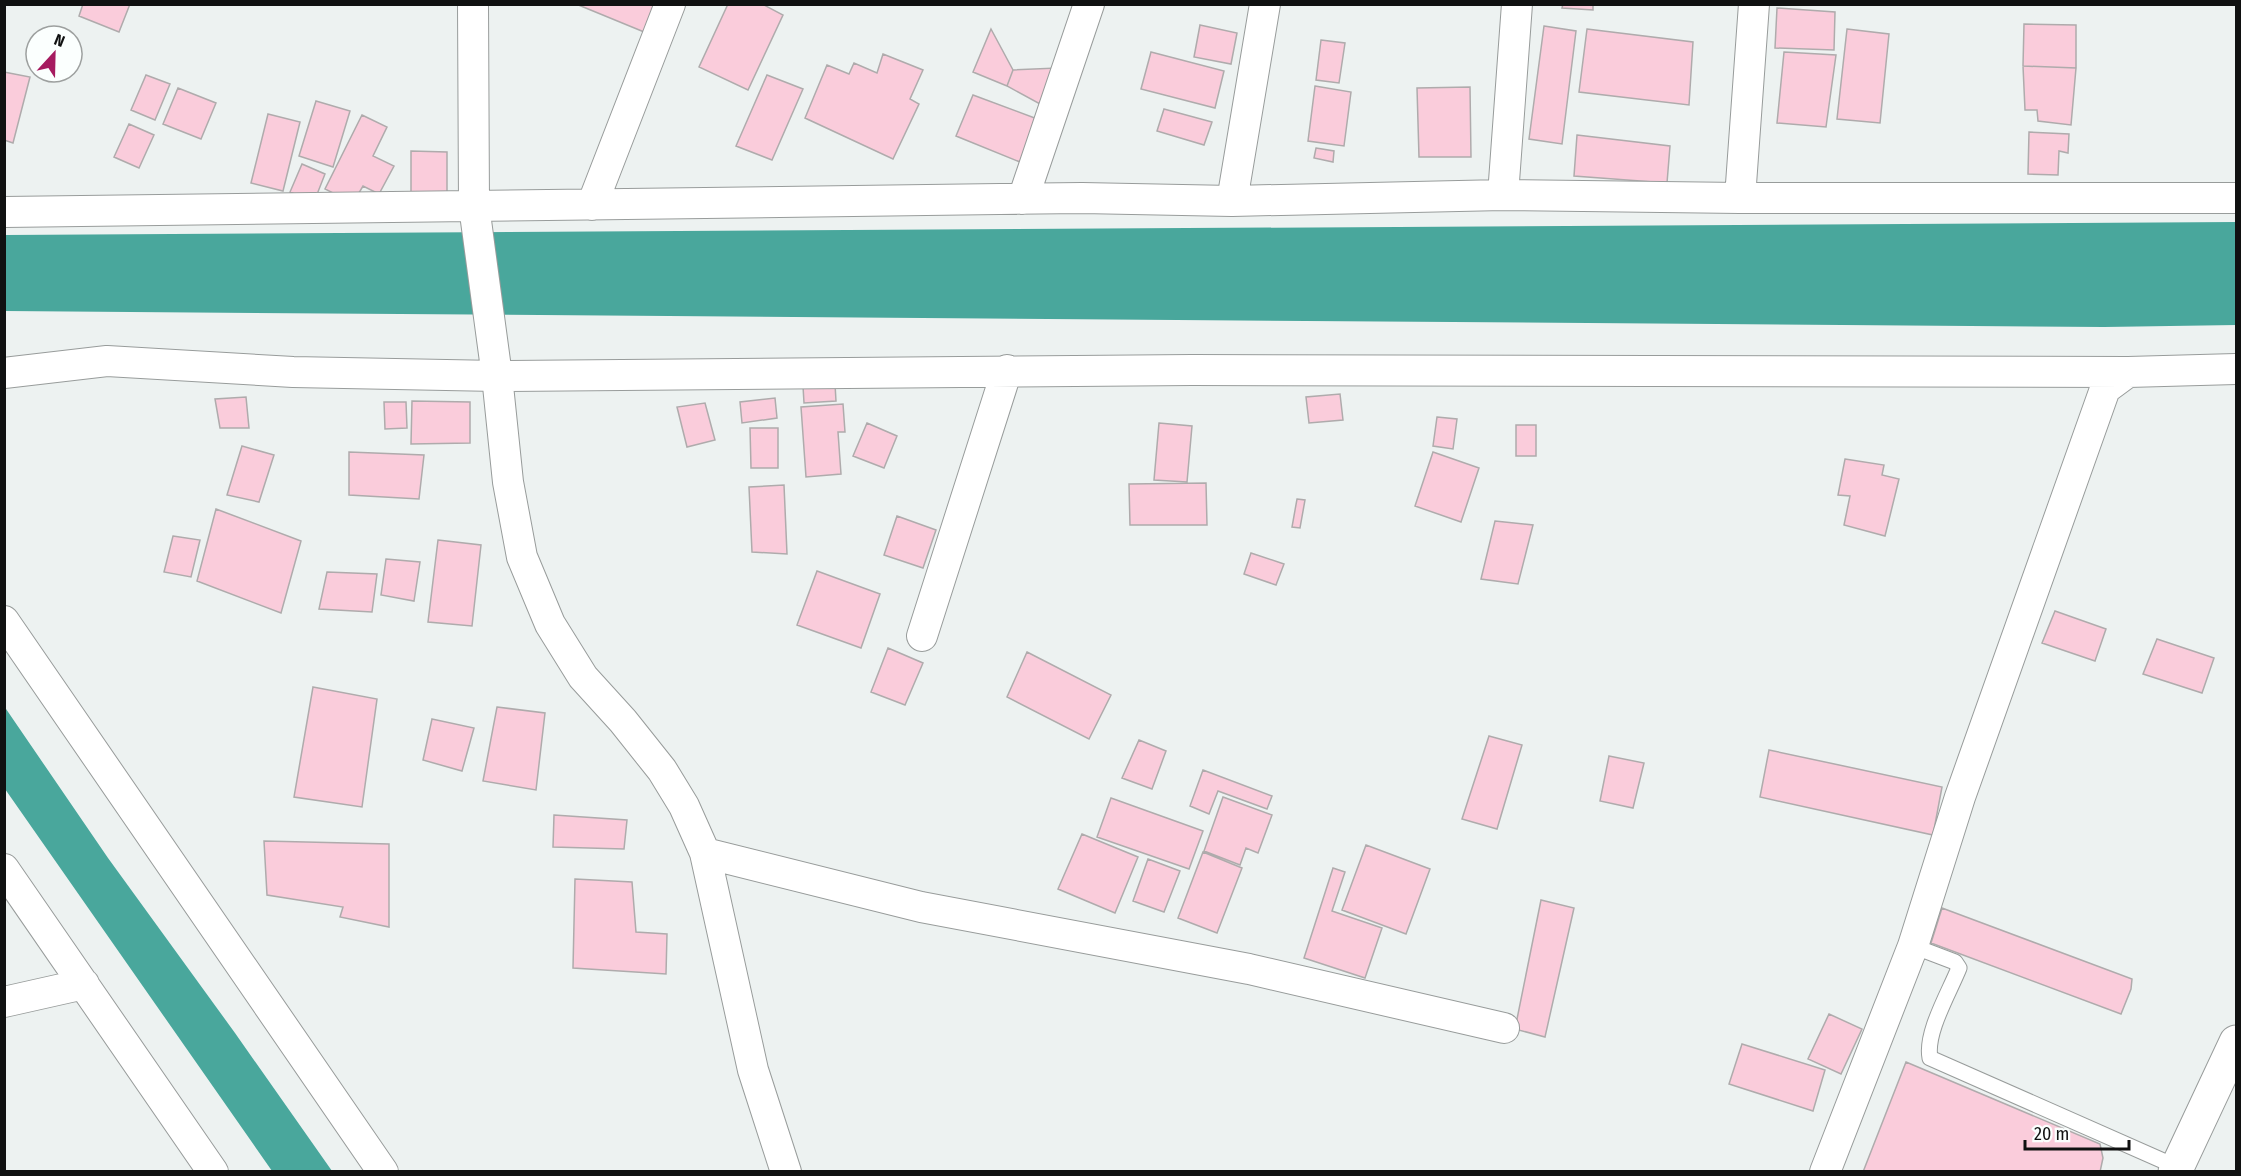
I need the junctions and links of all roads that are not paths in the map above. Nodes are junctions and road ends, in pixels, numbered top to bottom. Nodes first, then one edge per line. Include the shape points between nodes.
1 (473, 4) edge
2 (670, 4) edge
3 (1089, 4) edge
4 (1265, 4) edge
5 (1517, 4) edge
6 (1754, 4) edge
7 (1503, 195) junction
8 (2236, 196) edge
9 (1740, 198) junction
10 (1023, 199) junction
11 (1232, 201) junction
12 (592, 205) junction
13 (474, 206) junction
14 (4, 212) edge
15 (2236, 369) edge
16 (1007, 370) junction
17 (2128, 372) junction
18 (4, 373) edge
19 (497, 376) junction
20 (4, 621) edge
21 (922, 636) dead end
22 (705, 853) junction
23 (4, 869) edge
24 (1913, 946) junction
25 (84, 984) junction
26 (4, 1002) edge
27 (1504, 1028) dead end
28 (2236, 1042) edge
29 (2176, 1169) edge
30 (213, 1172) edge
31 (383, 1172) edge
32 (786, 1172) edge
33 (1825, 1172) edge

1 - 13 street
2 - 12 street
3 - 10 street
4 - 11 street
5 - 7 street
6 - 9 street
7 - 9 street
7 - 11 street
8 - 9 street
10 - 11 street
10 - 12 street
12 - 13 street
13 - 14 street
13 - 19 street
15 - 17 street
16 - 17 street
16 - 19 street
16 - 21 street
17 - 24 street via 2105,389 1960,797
18 - 19 street via 107,361 293,372
19 - 22 street via 508,482 522,557 550,624 583,677 662,770
20 - 31 street
22 - 27 street via 921,907 1249,969
22 - 32 street via 753,1070
23 - 25 street
24 - 29 lane via 1955,962 1959,968 1933,1030 1928,1047 1930,1058
24 - 33 street
25 - 26 street
25 - 30 street
28 - 29 main road

